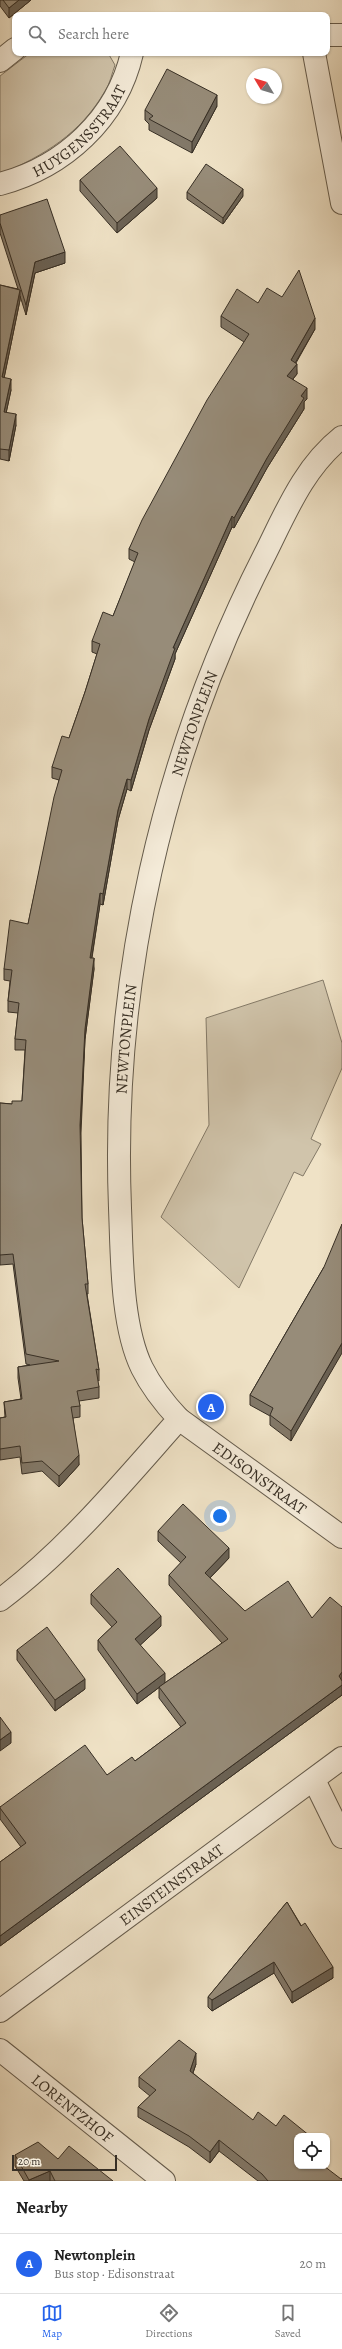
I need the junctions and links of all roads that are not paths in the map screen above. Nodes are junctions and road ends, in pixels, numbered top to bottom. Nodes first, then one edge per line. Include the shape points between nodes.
1 (330, 35) edge
2 (342, 35) edge
3 (12, 51) edge
4 (131, 56) edge
5 (315, 56) edge
6 (0, 61) edge
7 (0, 184) edge
8 (342, 203) edge
9 (342, 437) edge
10 (179, 1419) junction
11 (342, 1537) edge
12 (0, 1600) edge
13 (342, 1758) edge
14 (314, 1780) junction
15 (342, 1837) edge
16 (0, 2011) edge
17 (0, 2050) edge
18 (164, 2181) edge

1 - 2 street
3 - 6 street
4 - 7 street, HUYGENSSTRAAT via 107,111 84,139 55,160 22,178
5 - 8 street
9 - 10 street, NEWTONPLEIN via 308,472 247,588 208,678 168,796 133,958 121,1080 119,1176 122,1259 129,1321 141,1366 160,1398
10 - 11 street, EDISONSTRAAT
10 - 12 street via 84,1525 19,1586
13 - 14 street, EINSTEINSTRAAT
14 - 15 street
14 - 16 street, EINSTEINSTRAAT
17 - 18 street, LORENTZHOF

